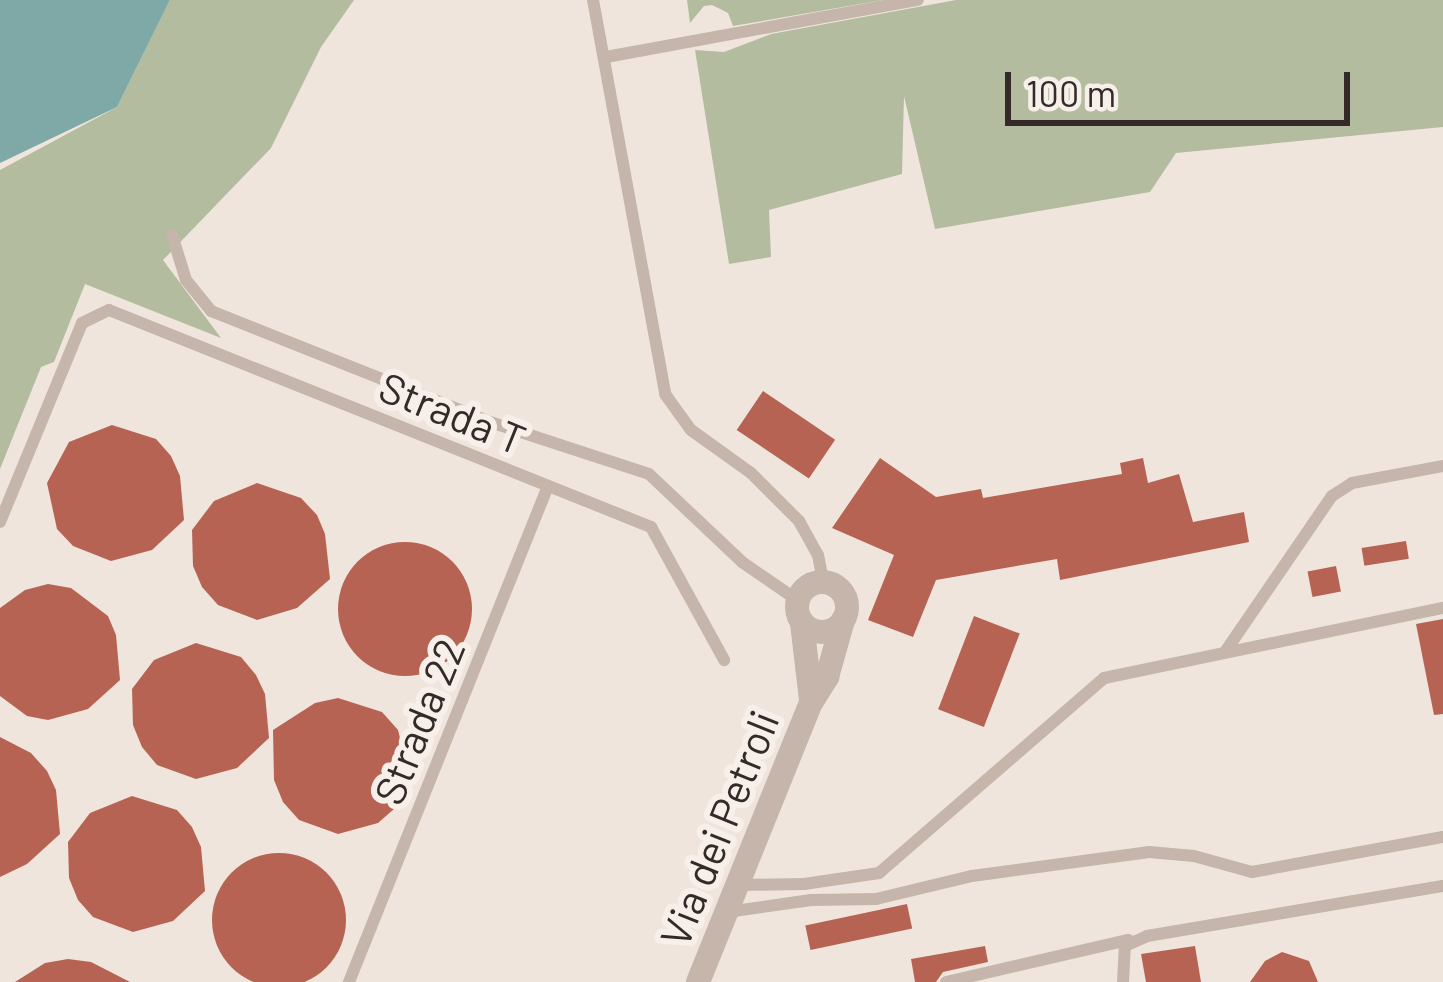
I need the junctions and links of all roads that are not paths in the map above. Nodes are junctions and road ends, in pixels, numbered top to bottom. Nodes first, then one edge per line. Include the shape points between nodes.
1 (593, 0) edge
2 (919, 0) edge
3 (606, 57) junction
4 (172, 235) dead end
5 (1443, 466) edge
6 (548, 485) junction
7 (0, 522) edge
8 (823, 581) junction
9 (1443, 608) edge
10 (800, 612) junction
11 (843, 620) junction
12 (1224, 653) junction
13 (724, 660) dead end
14 (811, 703) junction
15 (1443, 837) edge
16 (738, 886) junction
17 (1443, 886) edge
18 (727, 912) junction
19 (1147, 936) junction
20 (349, 982) edge
21 (698, 982) edge
22 (946, 982) edge
23 (1123, 982) edge

1 - 3 lane
2 - 3 lane
3 - 8 lane via 665,394 691,430 799,520
4 - 10 lane via 186,280 211,310 490,422 649,474
5 - 12 lane via 1352,483 1332,496
6 - 7 lane, Strada T via 109,310 88,315
6 - 13 lane, Strada T via 650,526
6 - 20 lane, Strada 22
8 - 10 street via 807,586
8 - 11 street via 844,595
9 - 12 lane
10 - 11 street via 824,632
10 - 14 street, Via dei Petroli
11 - 14 street, Via dei Petroli
12 - 16 lane via 1093,684 880,873
14 - 16 street, Via dei Petroli
15 - 18 lane via 1252,872 1149,852 972,876 876,899
16 - 18 street, Via dei Petroli
17 - 19 lane
18 - 21 street, Via dei Petroli
19 - 22 lane
19 - 23 lane via 1124,946

